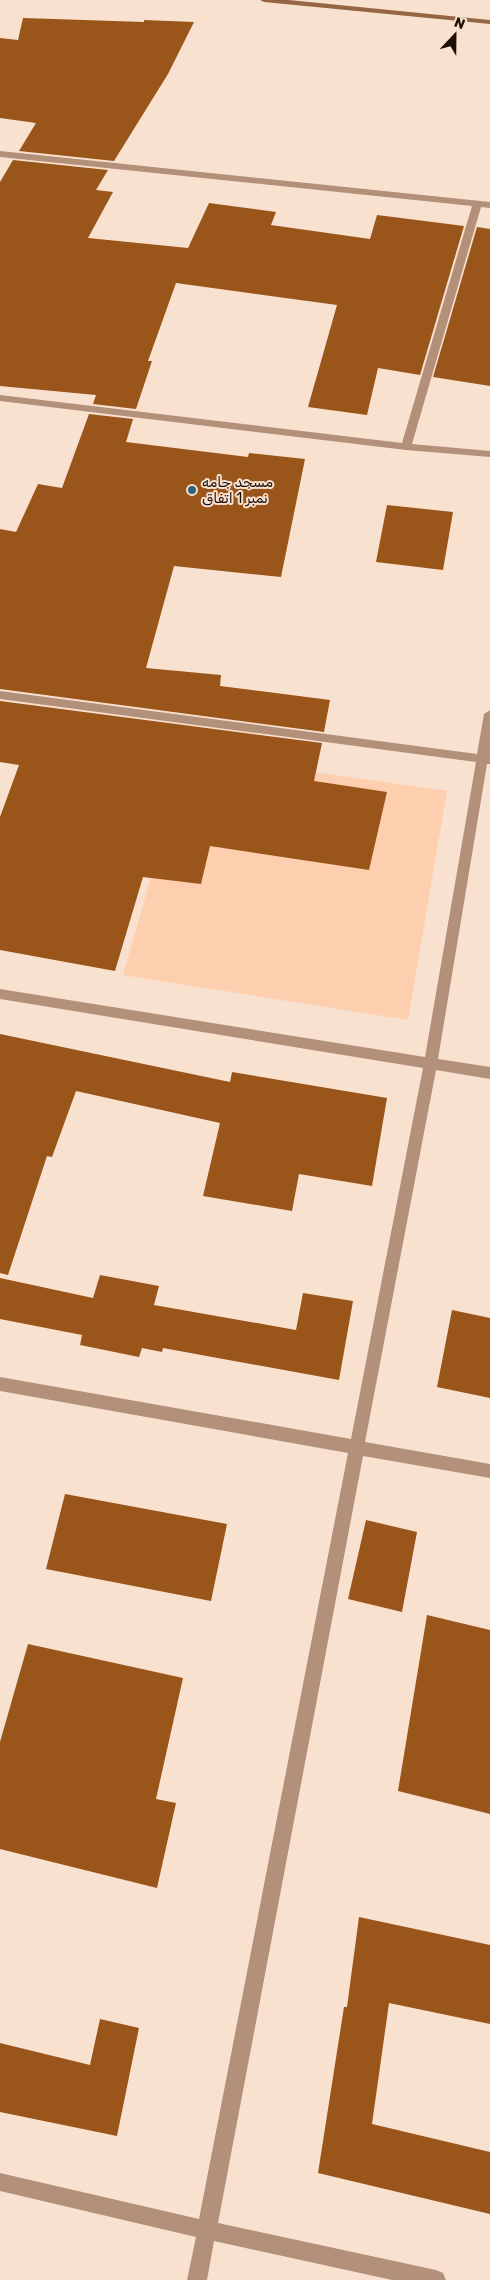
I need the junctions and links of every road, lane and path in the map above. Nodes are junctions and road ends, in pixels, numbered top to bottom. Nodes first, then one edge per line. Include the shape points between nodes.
1 (264, 0) edge
2 (490, 22) edge
3 (0, 154) edge
4 (477, 204) junction
5 (490, 205) edge
6 (0, 398) edge
7 (406, 447) junction
8 (490, 454) edge
9 (0, 695) edge
10 (490, 714) edge
11 (486, 760) edge
12 (0, 994) edge
13 (430, 1065) junction
14 (490, 1073) edge
15 (0, 1384) edge
16 (356, 1448) junction
17 (490, 1471) edge
18 (0, 2182) edge
19 (206, 2230) junction
20 (197, 2280) edge
21 (436, 2280) edge

1 - 2 main road
3 - 4 street
4 - 5 street
4 - 7 street
6 - 7 street
7 - 8 street
9 - 11 street
10 - 11 street
11 - 13 street
12 - 13 street
13 - 14 street
13 - 16 street
15 - 16 street
16 - 17 street
16 - 19 street
18 - 19 street
19 - 20 street
19 - 21 street

